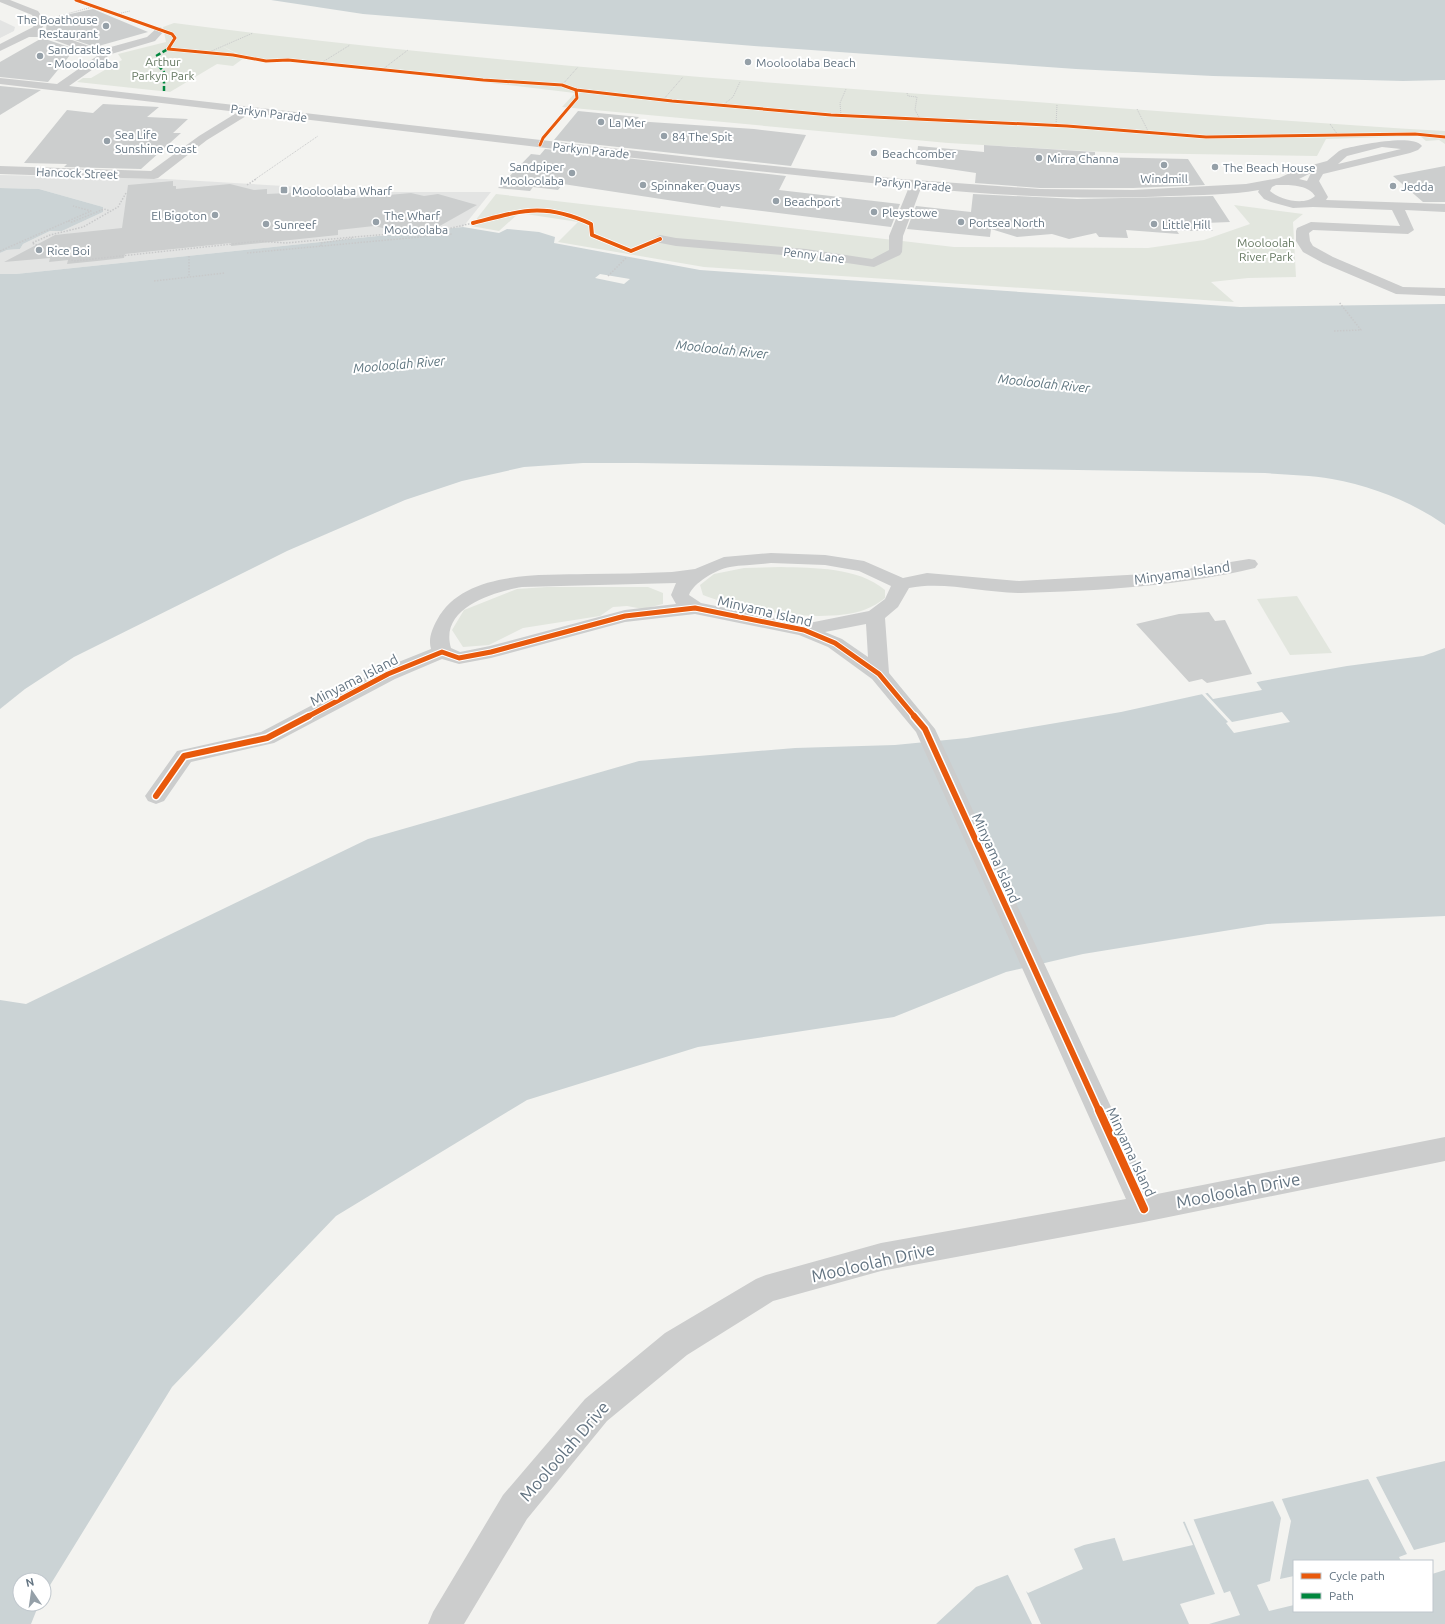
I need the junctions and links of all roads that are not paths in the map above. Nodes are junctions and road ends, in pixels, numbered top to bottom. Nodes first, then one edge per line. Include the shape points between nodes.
1 (2, 1) edge
2 (26, 23) dead end
3 (160, 30) road end
4 (26, 34) junction
5 (0, 48) edge
6 (102, 53) junction
7 (0, 81) edge
8 (59, 88) junction
9 (248, 110) junction
10 (0, 170) edge
11 (1273, 183) junction
12 (916, 185) junction
13 (1319, 191) junction
14 (1160, 193) junction
15 (1275, 200) junction
16 (1310, 203) junction
17 (1395, 207) junction
18 (1445, 208) edge
19 (660, 240) dead end
20 (1445, 292) edge
21 (1249, 564) dead end
22 (700, 574) junction
23 (901, 584) junction
24 (695, 608) junction
25 (875, 616) junction
26 (804, 630) junction
27 (442, 652) junction
28 (879, 674) junction
29 (156, 796) dead end
30 (1445, 1149) edge
31 (1144, 1209) junction
32 (446, 1624) edge

1 - 4 street via 39,16 39,28
2 - 4 street
3 - 6 street via 151,39
4 - 5 street
4 - 6 street via 47,34
6 - 8 street via 102,58
7 - 8 street, Parkyn Parade
8 - 9 street, Parkyn Parade
9 - 10 street, Hancock Street via 203,138 154,176
9 - 12 street, Parkyn Parade via 540,145
11 - 13 street via 1301,183
11 - 13 street via 1331,164 1346,153 1382,144 1416,146 1406,151 1318,172 1313,181
11 - 14 street, Parkyn Parade
11 - 15 street via 1264,187 1264,192
12 - 14 street, Parkyn Parade via 990,191
12 - 19 street, Penny Lane via 896,236 895,252 874,263 806,253
13 - 16 street via 1321,198
13 - 17 street via 1348,201
14 - 15 street, Parkyn Parade via 1247,195
15 - 16 street, Parkyn Parade via 1292,204
16 - 17 street
17 - 18 street
17 - 20 street via 1408,230 1311,226 1302,231 1303,241 1308,249 1328,260 1401,291
21 - 23 street, Minyama Island via 1163,579 1020,587 927,579
22 - 23 street, Minyama Island via 724,562 771,558 825,560 864,566
22 - 24 street, Minyama Island via 683,586 680,595 683,601
22 - 27 street, Minyama Island via 672,578 522,581 503,584 462,601 443,624 438,645
23 - 25 street, Minyama Island via 898,597
24 - 26 street, Minyama Island
24 - 27 street, Minyama Island via 625,616 491,652 459,658
25 - 26 street, Minyama Island
25 - 28 street
26 - 28 street, Minyama Island via 835,643
27 - 29 street, Minyama Island via 388,674 267,738 184,756
28 - 31 street, Minyama Island via 925,729
30 - 31 street, Mooloolah Drive
31 - 32 street, Mooloolah Drive via 881,1257 766,1289 676,1344 596,1410 515,1507

